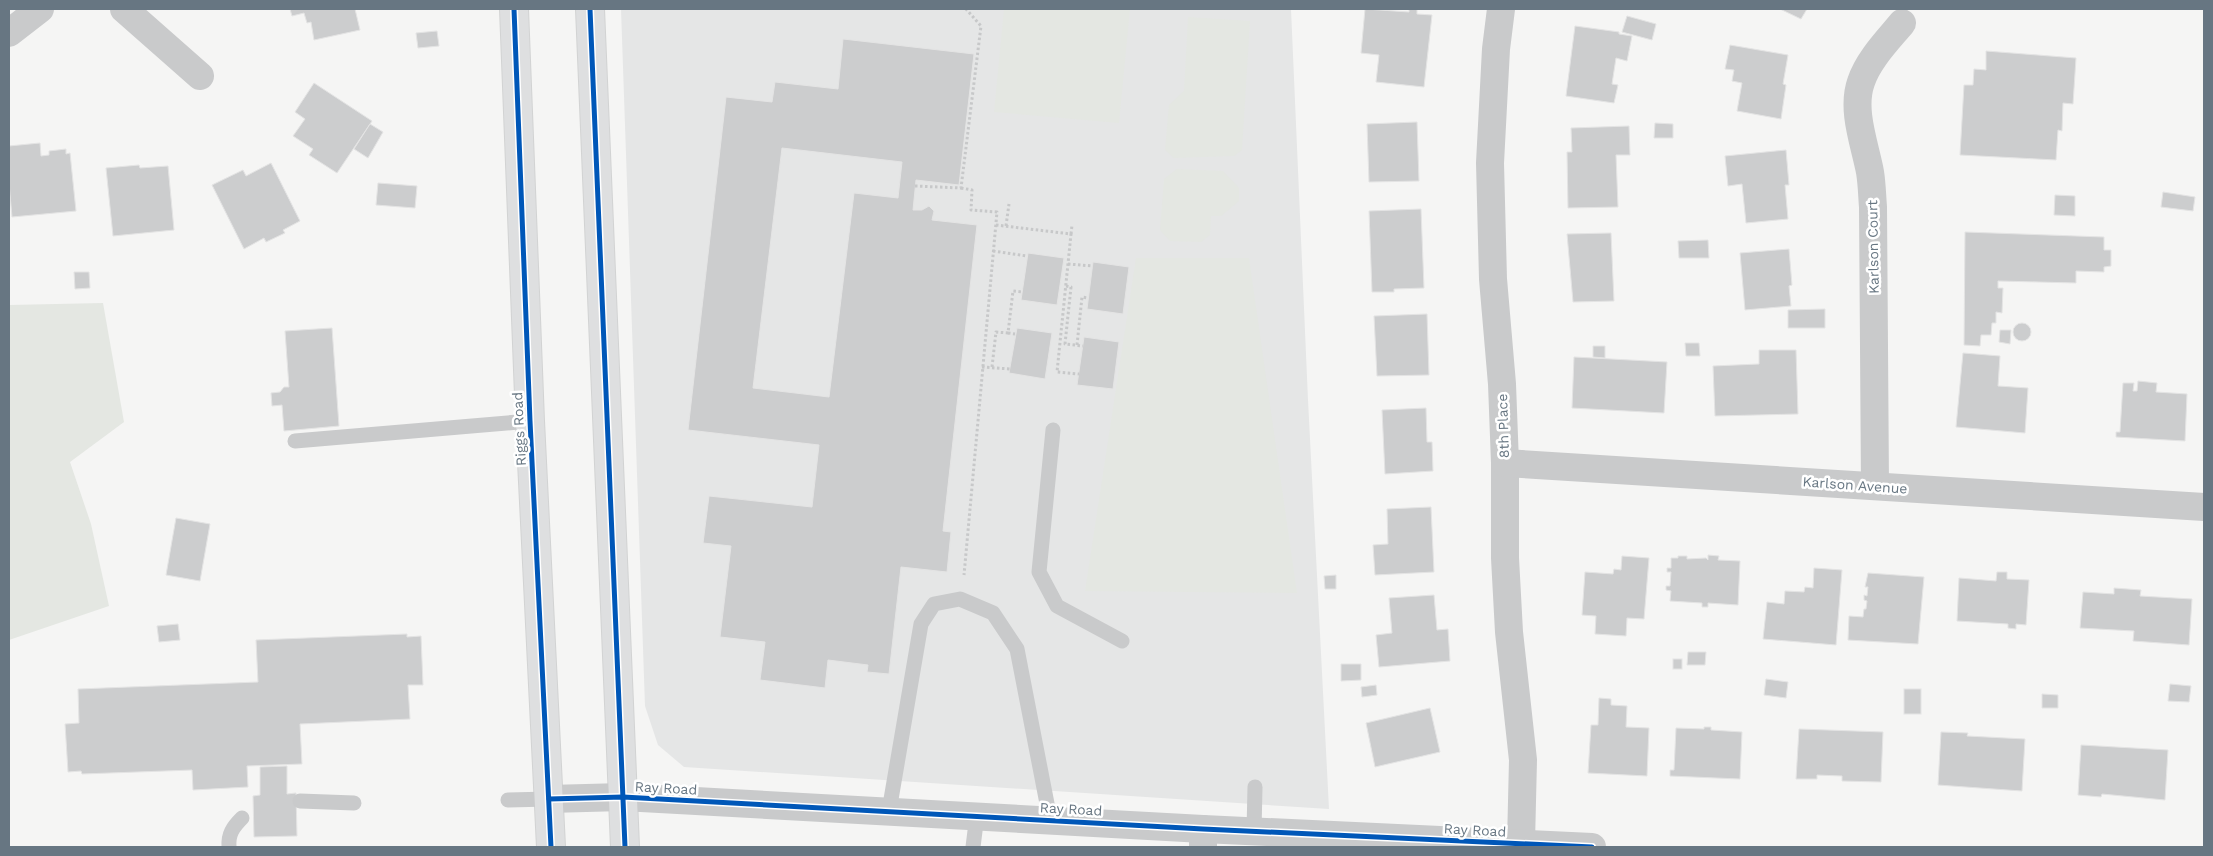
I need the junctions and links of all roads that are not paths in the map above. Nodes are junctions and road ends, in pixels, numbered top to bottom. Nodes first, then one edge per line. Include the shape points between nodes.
1 (40, 9) edge
2 (124, 9) edge
3 (514, 9) edge
4 (590, 9) edge
5 (1502, 9) edge
6 (1902, 22) dead end
7 (9, 33) edge
8 (200, 76) dead end
9 (530, 421) junction
10 (1053, 430) dead end
11 (296, 441) dead end
12 (1505, 463) junction
13 (1875, 486) junction
14 (2204, 507) edge
15 (1122, 641) dead end
16 (1255, 787) dead end
17 (623, 797) junction
18 (549, 799) junction
19 (508, 800) dead end
20 (300, 801) dead end
21 (354, 803) dead end
22 (889, 811) junction
23 (977, 816) junction
24 (242, 818) dead end
25 (1050, 819) junction
26 (1254, 831) junction
27 (1203, 838) edge
28 (1521, 843) junction
29 (229, 847) edge
30 (551, 847) edge
31 (625, 847) edge
32 (972, 847) edge
33 (1592, 847) edge

1 - 7 street
2 - 8 street
3 - 9 main road, Riggs Road
4 - 17 main road
5 - 12 street, 8th Place via 1496,49 1490,163 1493,279
6 - 13 street, Karlson Court via 1870,65 1861,80 1858,94 1858,113 1873,207
9 - 11 lane
9 - 18 main road, Riggs Road
10 - 15 lane via 1040,572 1057,606
12 - 13 street, Karlson Avenue
12 - 28 street, 8th Place via 1508,613 1523,760
13 - 14 street, Karlson Avenue
16 - 26 lane
17 - 18 street, Ray Road
17 - 22 street, Ray Road
17 - 31 main road
18 - 19 lane
18 - 30 main road, Riggs Road
20 - 21 lane
22 - 23 street, Ray Road
22 - 25 lane via 921,624 934,604 960,599 993,613 1017,649
23 - 25 street, Ray Road
23 - 32 lane
24 - 29 lane via 232,828
25 - 27 street, Ray Road
26 - 27 street, Ray Road
26 - 28 street, Ray Road
28 - 33 street, Ray Road

